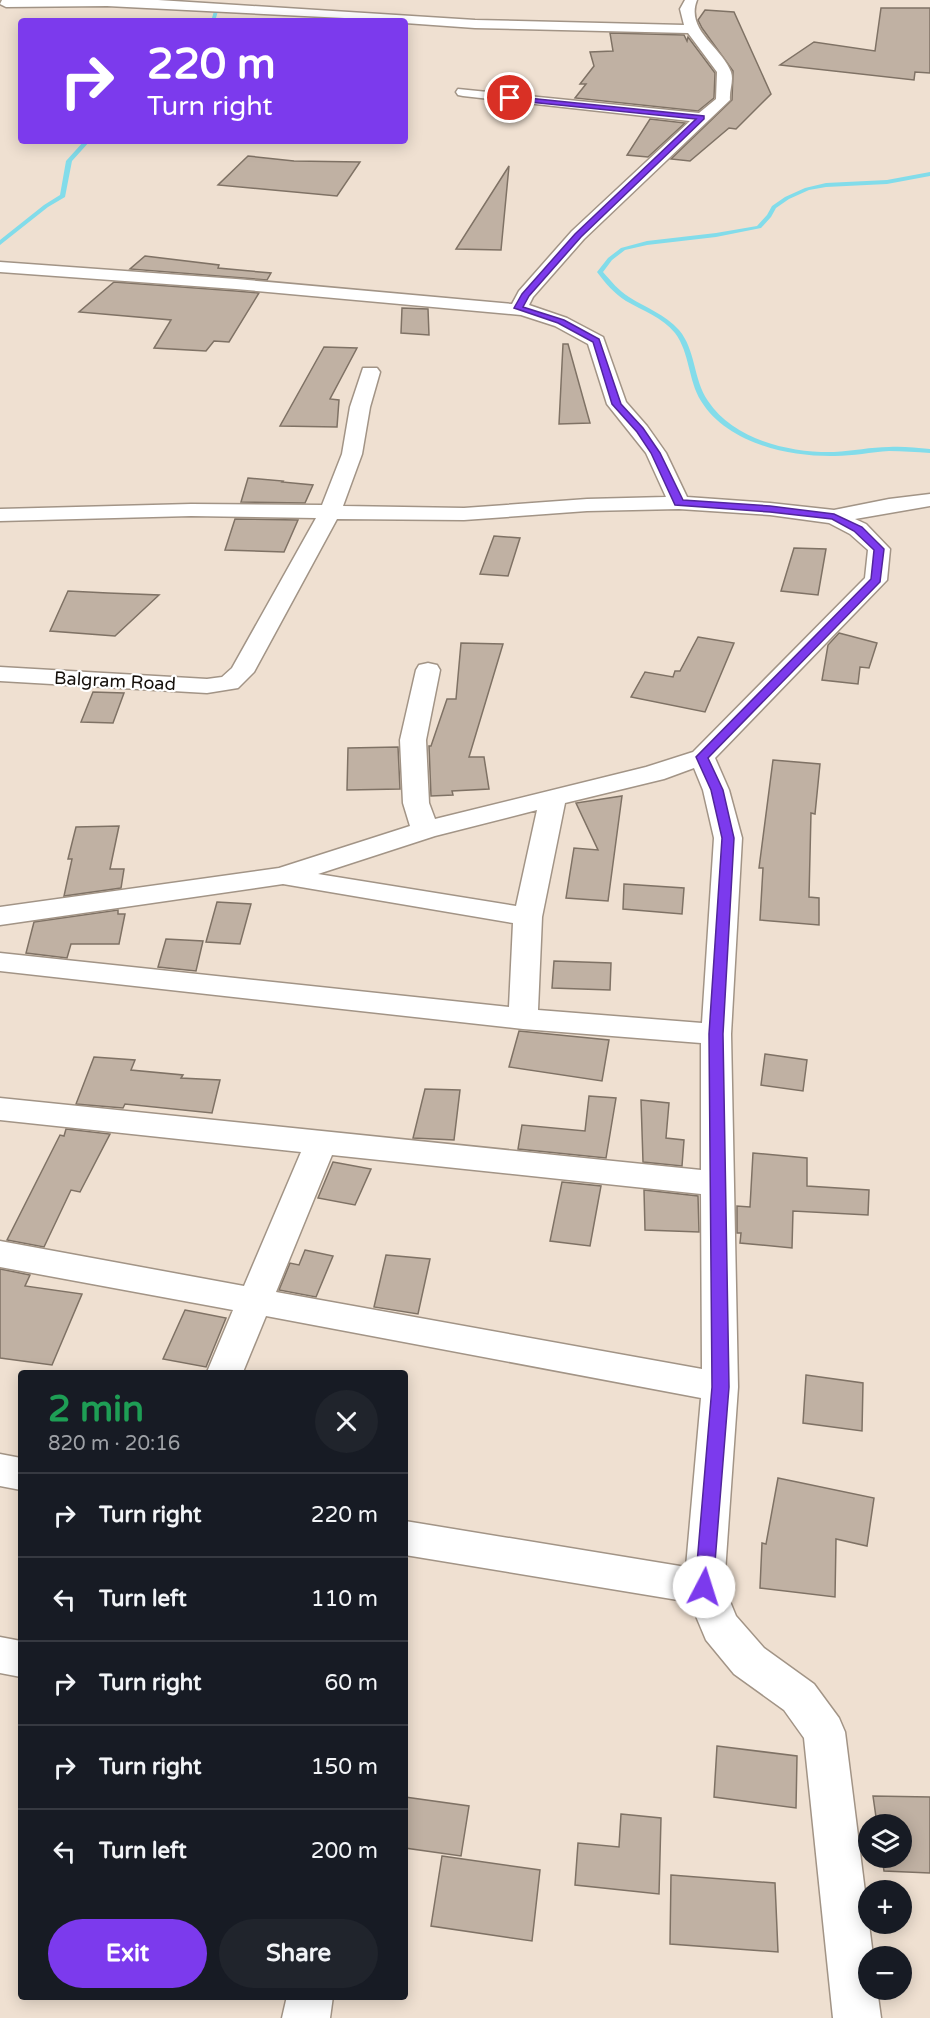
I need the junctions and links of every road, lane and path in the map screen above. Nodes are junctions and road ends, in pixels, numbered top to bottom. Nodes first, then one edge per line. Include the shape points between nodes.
1 (691, 0) edge
2 (7, 3) edge
3 (388, 18) edge
4 (408, 19) edge
5 (692, 29) junction
6 (463, 92) dead end
7 (701, 118) junction
8 (0, 267) edge
9 (519, 308) junction
10 (370, 372) dead end
11 (930, 500) edge
12 (679, 503) junction
13 (330, 512) junction
14 (0, 515) edge
15 (834, 517) junction
16 (428, 670) dead end
17 (0, 674) edge
18 (702, 757) junction
19 (553, 797) junction
20 (425, 830) junction
21 (283, 876) junction
22 (0, 916) edge
23 (528, 917) junction
24 (0, 962) edge
25 (524, 1018) junction
26 (716, 1034) junction
27 (0, 1109) edge
28 (321, 1142) junction
29 (718, 1184) junction
30 (0, 1254) edge
31 (255, 1301) junction
32 (226, 1370) edge
33 (720, 1387) junction
34 (0, 1470) edge
35 (18, 1473) edge
36 (408, 1538) edge
37 (704, 1587) junction
38 (0, 1655) edge
39 (18, 1658) edge
40 (309, 2000) edge
41 (306, 2018) edge
42 (857, 2018) edge

1 - 5 street via 687,9
2 - 3 street via 214,6
4 - 5 street
5 - 7 street via 726,77 721,90 723,100
6 - 7 street
7 - 9 street via 578,235 525,295
8 - 9 street via 236,284 454,306
9 - 12 street via 561,322 596,341 617,404 656,453
10 - 13 street via 352,454
11 - 15 street
12 - 13 street via 464,514
12 - 15 street
13 - 14 street via 192,510
13 - 17 street, Balgram Road via 242,672 229,683 207,686
15 - 18 street via 858,529 879,549 876,580
16 - 20 street via 413,740 416,803
18 - 19 street via 655,773
18 - 26 street via 717,790 728,838
19 - 20 street
19 - 23 street
20 - 21 street
21 - 22 street
21 - 23 street
23 - 25 street
24 - 25 street
25 - 26 street
26 - 29 street
27 - 28 street
28 - 29 street
28 - 31 street
29 - 33 street
30 - 31 street
31 - 32 street
31 - 33 street
33 - 37 street
34 - 35 street
36 - 37 street
37 - 42 street via 720,1626 748,1661 799,1697 824,1732
38 - 39 street
40 - 41 street

